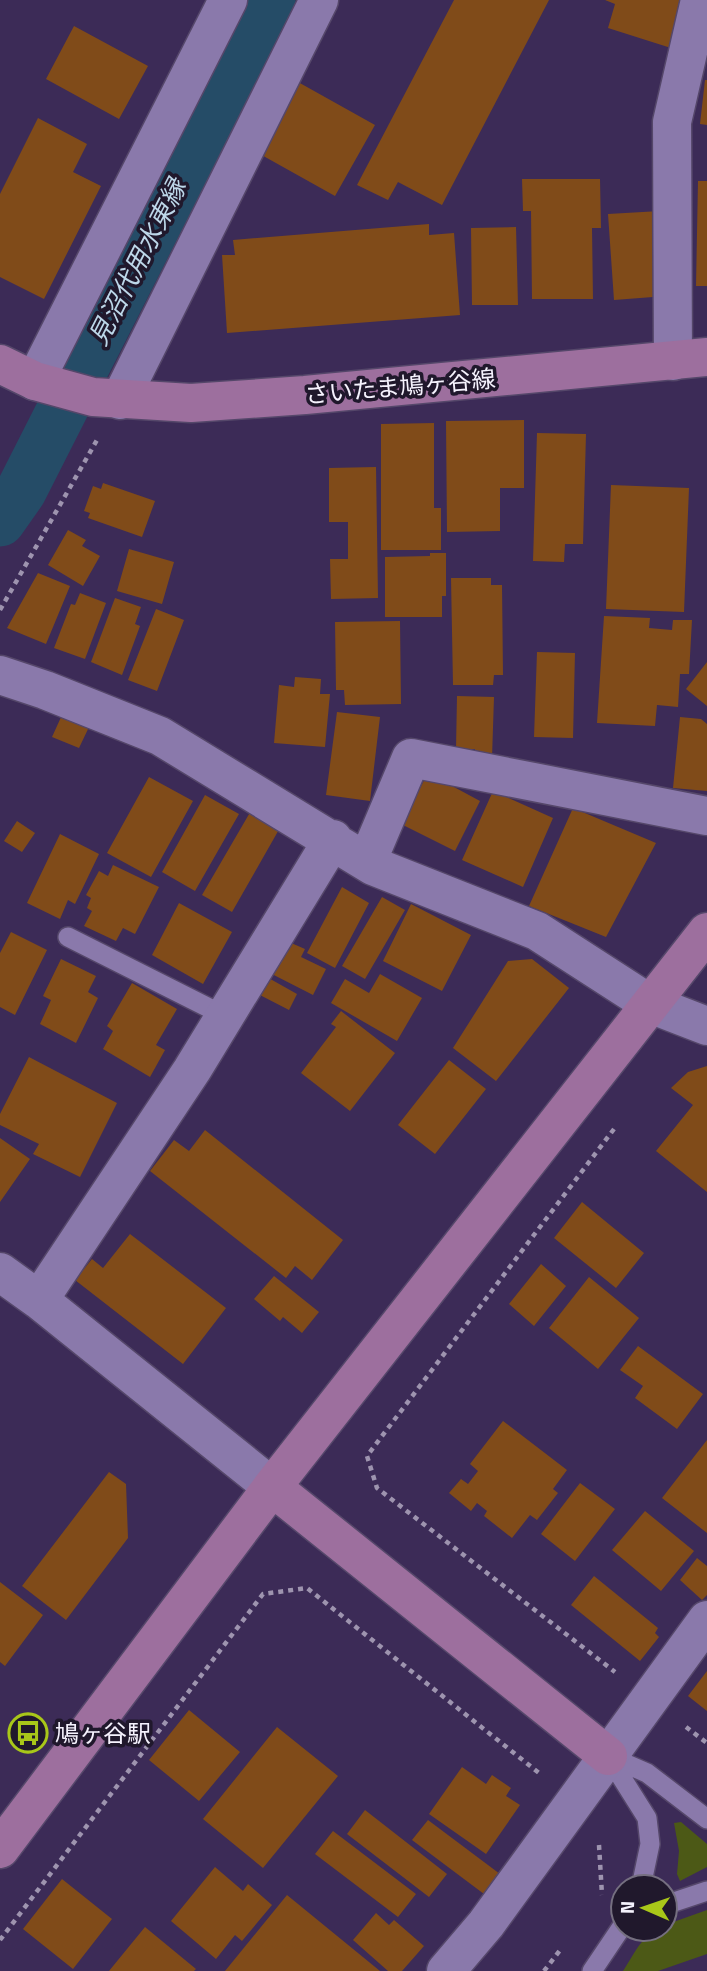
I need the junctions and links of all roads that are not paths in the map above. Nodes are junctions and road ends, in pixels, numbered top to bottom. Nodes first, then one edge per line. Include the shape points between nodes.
1 (228, 0) edge
2 (318, 0) edge
3 (700, 0) edge
4 (690, 359) edge
5 (0, 364) edge
6 (42, 383) junction
7 (107, 399) junction
8 (0, 675) edge
9 (707, 816) edge
10 (333, 839) junction
11 (367, 862) junction
12 (707, 932) edge
13 (68, 937) dead end
14 (650, 1004) junction
15 (225, 1016) junction
16 (707, 1026) edge
17 (0, 1272) edge
18 (39, 1300) junction
19 (272, 1487) junction
20 (707, 1620) edge
21 (608, 1755) junction
22 (707, 1819) edge
23 (0, 1849) edge
24 (644, 1873) edge
25 (707, 1891) edge
26 (679, 1900) edge
27 (611, 1943) edge
28 (446, 1971) edge
29 (592, 1971) edge

1 - 6 street
2 - 7 street
3 - 4 street via 672,122
4 - 7 street, さいたま鳩ヶ谷線 via 305,395 191,402
5 - 6 street
6 - 7 street, さいたま鳩ヶ谷線
8 - 10 street via 160,736
9 - 11 street via 411,758
10 - 11 street
10 - 15 street
11 - 14 street via 537,931
12 - 14 street
13 - 15 lane
14 - 16 street
14 - 19 street
15 - 18 street
17 - 18 street
18 - 19 street
19 - 21 street
19 - 23 street
20 - 21 street
21 - 22 lane via 647,1773
21 - 24 lane via 647,1818 650,1844
21 - 28 street via 486,1924
25 - 26 lane
27 - 29 lane

